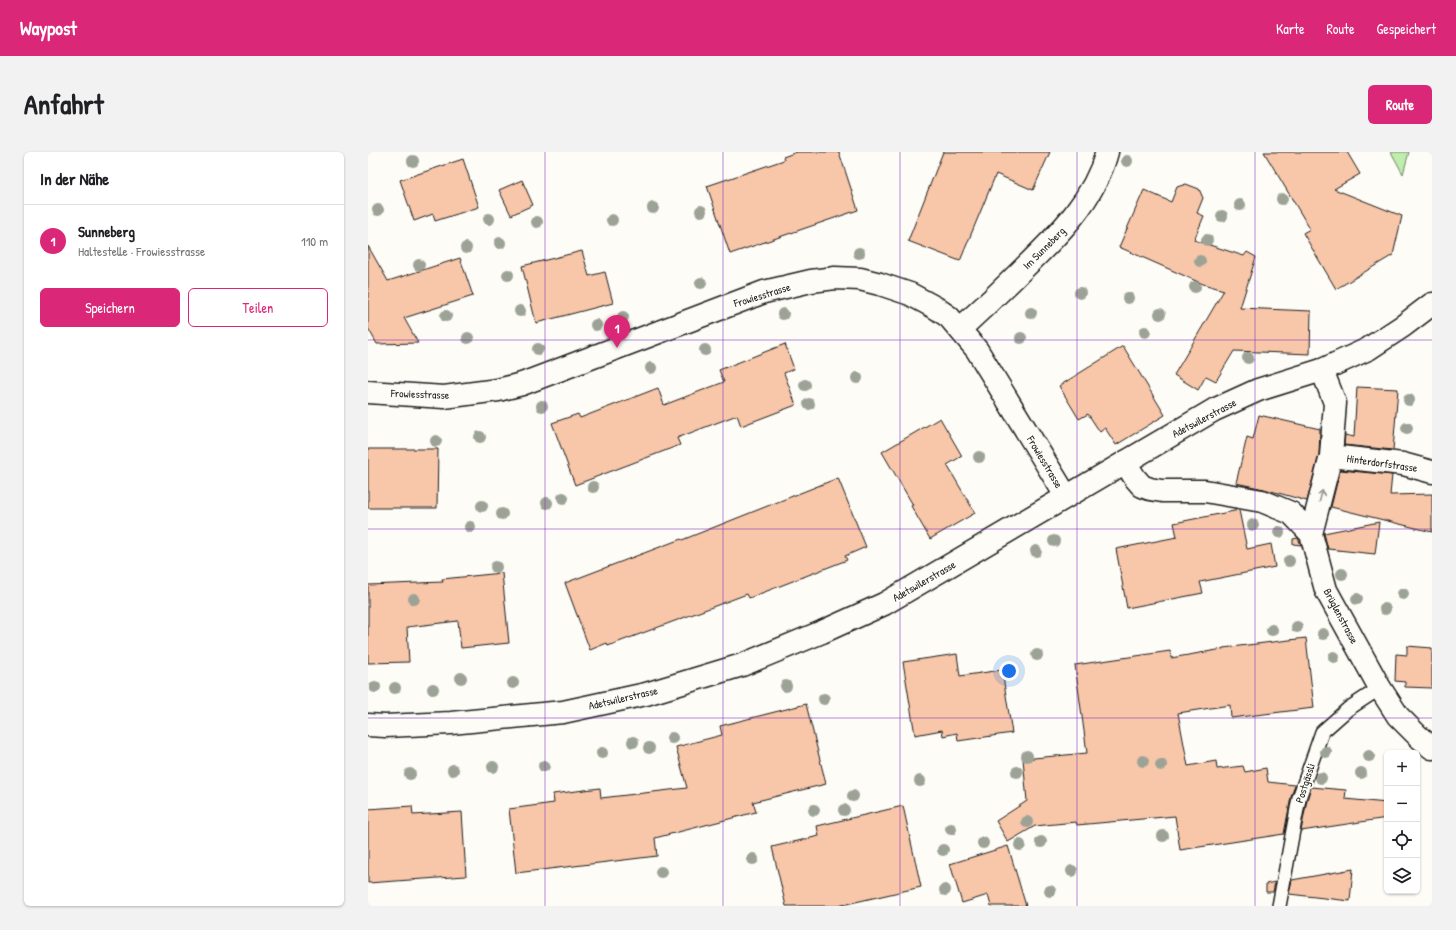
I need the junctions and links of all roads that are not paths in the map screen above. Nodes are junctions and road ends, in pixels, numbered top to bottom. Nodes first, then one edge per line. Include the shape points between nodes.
1 (1107, 152) edge
2 (1432, 304) edge
3 (960, 329) junction
4 (1322, 370) junction
5 (368, 392) edge
6 (1331, 456) junction
7 (1125, 462) junction
8 (1432, 472) edge
9 (1066, 496) junction
10 (1310, 534) junction
11 (1380, 688) junction
12 (368, 725) edge
13 (1432, 748) edge
14 (1279, 906) edge

1 - 3 street, Im Sunneberg via 1102,169 1067,225
2 - 4 street, Adetswilerstrasse via 1368,349
3 - 5 street, Frowiesstrasse via 949,317 910,294 860,279 835,278 764,292 522,384 498,390 444,397
3 - 9 street, Frowiesstrasse via 976,350
4 - 6 street via 1335,403
4 - 7 street, Adetswilerstrasse via 1258,390 1233,401
6 - 8 street, Hinterdorfstrasse via 1403,464
10 -> 6 street
7 - 9 street, Adetswilerstrasse
7 - 10 street via 1142,486 1162,491 1205,491 1262,501 1291,513
9 - 12 street, Adetswilerstrasse via 884,604 742,665 646,694 563,712 451,723
10 - 11 street, Brüglenstrasse via 1326,590
11 - 13 street, Brüglenstrasse via 1398,716
11 - 14 lane, Postgässli via 1348,709 1322,732 1299,798

